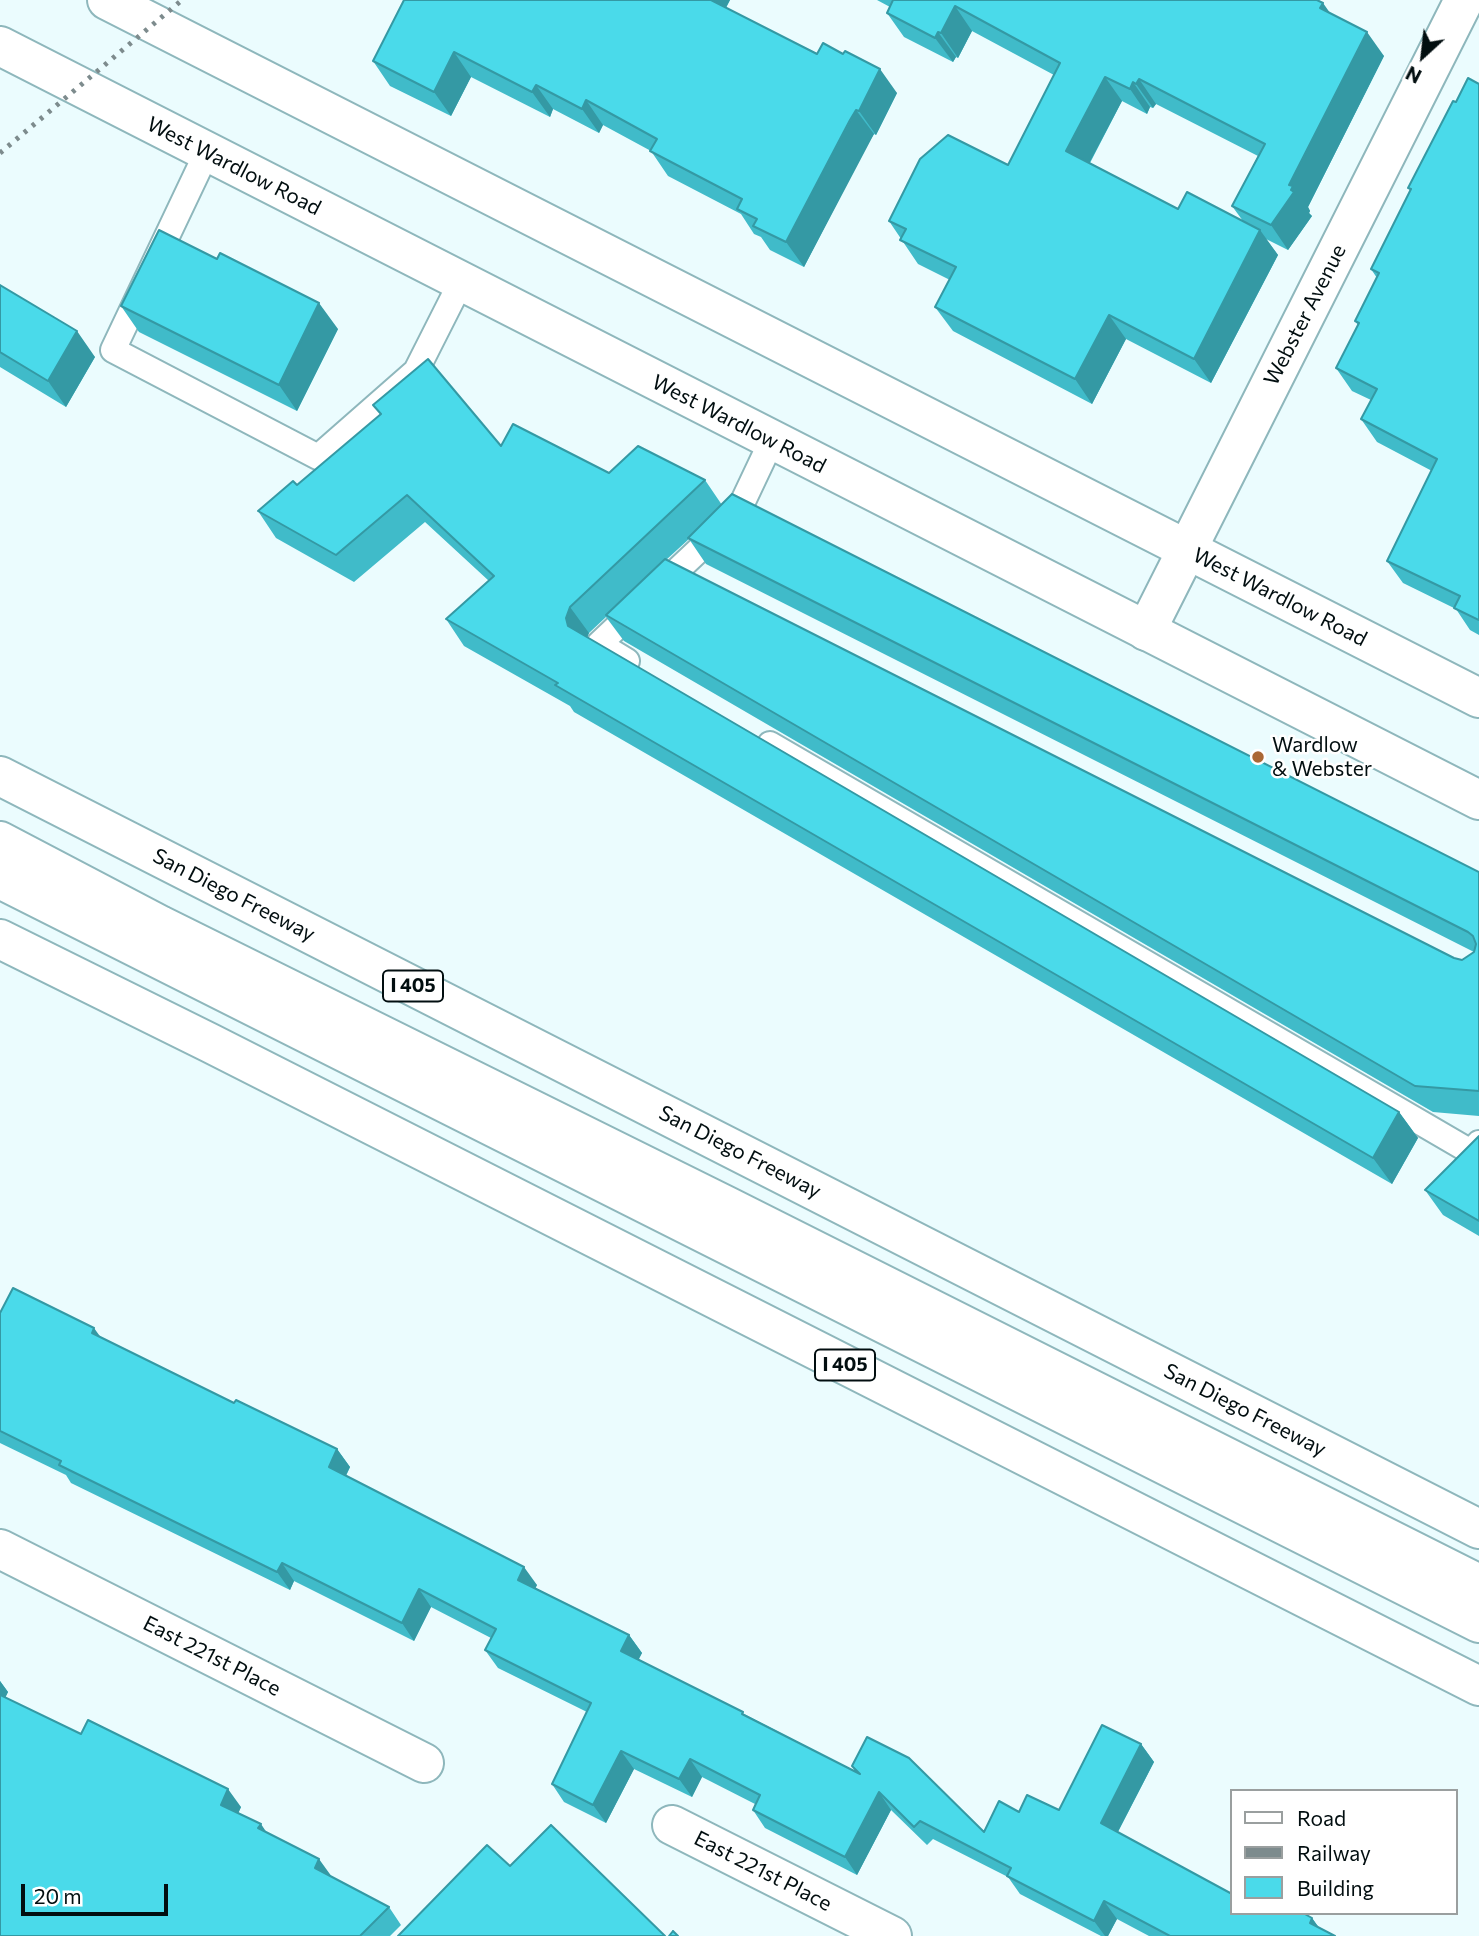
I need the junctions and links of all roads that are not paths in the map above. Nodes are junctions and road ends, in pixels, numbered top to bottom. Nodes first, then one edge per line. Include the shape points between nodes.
1 (107, 0) edge
2 (1464, 0) edge
3 (0, 46) edge
4 (207, 152) junction
5 (461, 282) junction
6 (772, 440) junction
7 (1186, 549) junction
8 (680, 567) junction
9 (705, 580) edge
10 (1146, 631) junction
11 (647, 672) edge
12 (1479, 698) edge
13 (754, 735) edge
14 (0, 776) edge
15 (1479, 800) edge
16 (0, 841) edge
17 (0, 879) edge
18 (0, 939) edge
19 (1479, 1143) edge
20 (1479, 1529) edge
21 (0, 1549) edge
22 (1479, 1584) edge
23 (1479, 1623) edge
24 (1479, 1686) edge
25 (424, 1763) dead end
26 (671, 1825) dead end
27 (892, 1936) edge

1 - 7 main road, West Wardlow Road
2 - 7 main road, Webster Avenue
3 - 4 main road, West Wardlow Road
4 - 5 main road, West Wardlow Road
4 - 5 lane via 113,349 318,457 416,371
5 - 6 main road, West Wardlow Road
6 - 8 lane via 737,514
6 - 10 main road, West Wardlow Road
7 - 10 main road, Webster Avenue
7 - 12 main road, West Wardlow Road
8 - 9 lane
8 - 11 lane via 599,645
10 - 15 main road, West Wardlow Road
13 - 19 lane via 1471,1152
14 - 20 main road, San Diego Freeway / I 405
16 - 22 main road
17 - 23 main road
18 - 24 main road, I 405
21 - 25 main road, East 221st Place
26 - 27 main road, East 221st Place

